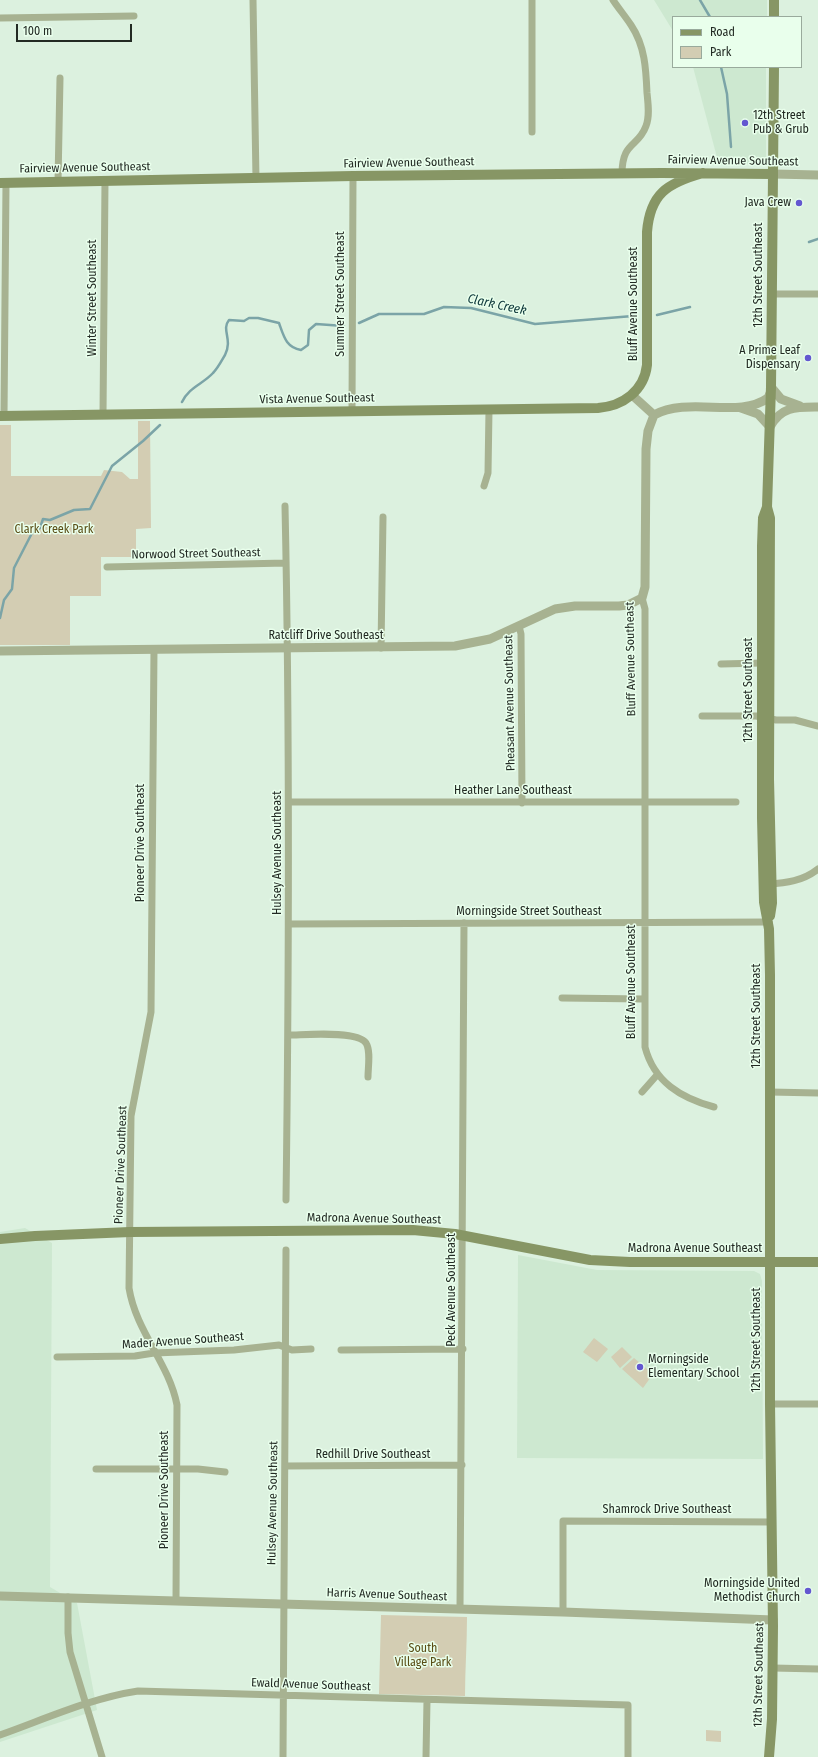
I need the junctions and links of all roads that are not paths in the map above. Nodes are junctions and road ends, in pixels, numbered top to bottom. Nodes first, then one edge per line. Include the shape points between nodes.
1 (253, 0) edge
2 (532, 0) edge
3 (613, 0) edge
4 (774, 0) edge
5 (134, 16) dead end
6 (774, 16) edge
7 (0, 18) edge
8 (774, 68) edge
9 (60, 78) dead end
10 (532, 132) dead end
11 (662, 173) junction
12 (703, 173) junction
13 (622, 174) junction
14 (773, 174) junction
15 (353, 176) junction
16 (818, 176) edge
17 (256, 179) junction
18 (105, 180) junction
19 (58, 182) junction
20 (3, 183) edge
21 (658, 196) junction
22 (772, 294) junction
23 (818, 294) edge
24 (771, 389) junction
25 (632, 395) junction
26 (737, 407) junction
27 (805, 407) junction
28 (818, 407) edge
29 (489, 410) junction
30 (352, 412) junction
31 (103, 415) junction
32 (654, 415) junction
33 (2, 416) edge
34 (770, 427) junction
35 (484, 486) dead end
36 (285, 506) dead end
37 (767, 507) junction
38 (383, 517) dead end
39 (286, 563) junction
40 (107, 567) dead end
41 (642, 598) junction
42 (519, 626) junction
43 (288, 648) junction
44 (381, 648) junction
45 (154, 649) junction
46 (0, 651) edge
47 (762, 663) junction
48 (721, 664) dead end
49 (702, 716) dead end
50 (766, 718) junction
51 (818, 726) edge
52 (289, 802) junction
53 (646, 802) junction
54 (736, 802) dead end
55 (522, 803) junction
56 (818, 869) edge
57 (768, 884) junction
58 (646, 922) junction
59 (769, 922) junction
60 (464, 923) junction
61 (290, 924) junction
62 (562, 998) dead end
63 (645, 999) junction
64 (289, 1035) junction
65 (657, 1075) junction
66 (368, 1077) dead end
67 (642, 1092) dead end
68 (770, 1092) junction
69 (818, 1093) edge
70 (714, 1107) dead end
71 (286, 1200) dead end
72 (130, 1232) junction
73 (463, 1235) junction
74 (0, 1239) edge
75 (286, 1250) dead end
76 (770, 1262) junction
77 (818, 1262) edge
78 (285, 1347) junction
79 (311, 1349) dead end
80 (463, 1349) junction
81 (341, 1350) dead end
82 (154, 1353) junction
83 (57, 1357) dead end
84 (770, 1404) junction
85 (818, 1404) edge
86 (462, 1465) junction
87 (285, 1466) junction
88 (96, 1469) dead end
89 (177, 1469) junction
90 (225, 1472) dead end
91 (772, 1522) junction
92 (0, 1596) edge
93 (68, 1597) junction
94 (176, 1600) junction
95 (283, 1603) junction
96 (460, 1609) junction
97 (563, 1612) junction
98 (773, 1620) junction
99 (773, 1668) junction
100 (818, 1669) edge
101 (284, 1695) junction
102 (427, 1700) junction
103 (85, 1705) junction
104 (0, 1735) edge
105 (102, 1757) edge
106 (283, 1757) edge
107 (426, 1757) edge
108 (628, 1757) edge
109 (769, 1757) edge

1 - 17 street
2 - 10 street
3 - 13 street via 638,38 646,66 647,120 643,131 626,152 622,162
4 - 6 main road
5 - 7 street
8 - 14 main road, 12th Street Southeast
9 - 19 street
11 - 12 main road, Fairview Avenue Southeast
11 - 13 main road, Fairview Avenue Southeast
11 - 21 main road via 663,183
12 - 14 main road, Fairview Avenue Southeast
12 - 21 main road, Bluff Avenue Southeast via 673,184
13 - 15 main road, Fairview Avenue Southeast
14 - 16 street, Fairview Avenue Southeast
14 - 22 main road, 12th Street Southeast
15 - 17 main road, Fairview Avenue Southeast
15 - 30 street, Summer Street Southeast
17 - 18 main road, Fairview Avenue Southeast
18 - 19 main road, Fairview Avenue Southeast
18 - 31 street, Winter Street Southeast
19 - 20 main road, Fairview Avenue Southeast
20 - 33 street
21 - 25 main road, Bluff Avenue Southeast via 648,216 647,371 638,390
22 - 23 street
22 - 24 main road, 12th Street Southeast
24 - 26 street via 768,398 763,402
24 - 27 street via 781,399
24 - 34 main road, 12th Street Southeast
25 - 29 main road, Vista Avenue Southeast via 622,402 602,408
25 - 32 street
26 - 32 street via 682,406 669,408
26 - 34 street via 755,412
27 - 28 street
27 - 34 street via 783,411
29 - 30 main road, Vista Avenue Southeast
29 - 35 street via 488,473
30 - 31 main road, Vista Avenue Southeast
31 - 33 main road, Vista Avenue Southeast
32 - 41 street, Bluff Avenue Southeast via 648,431 646,449 646,578
34 - 37 main road, 12th Street Southeast
36 - 39 street, Hulsey Avenue Southeast
37 - 47 main road, 12th Street Southeast via 762,532
37 - 50 main road, 12th Street Southeast via 770,518
38 - 44 street
39 - 40 street, Norwood Street Southeast
39 - 43 street, Hulsey Avenue Southeast
41 - 42 street, Ratcliff Drive Southeast via 623,606 575,606 554,609
41 - 53 street, Bluff Avenue Southeast via 645,609
42 - 44 street, Ratcliff Drive Southeast via 490,639 468,644
42 - 55 street, Pheasant Avenue Southeast via 523,737
43 - 44 street, Ratcliff Drive Southeast
43 - 45 street, Ratcliff Drive Southeast
43 - 52 street, Hulsey Avenue Southeast
45 - 46 street, Ratcliff Drive Southeast
45 - 72 street, Pioneer Drive Southeast via 151,1012 131,1116
47 - 48 street
47 - 50 main road, 12th Street Southeast
49 - 50 street
50 - 51 street via 795,720
50 - 57 main road, 12th Street Southeast
52 - 55 street, Heather Lane Southeast
52 - 61 street, Hulsey Avenue Southeast
53 - 54 street, Heather Lane Southeast
53 - 55 street, Heather Lane Southeast
53 - 58 street, Bluff Avenue Southeast
56 - 57 street via 795,881
57 - 59 main road, 12th Street Southeast via 772,903
58 - 59 street, Morningside Street Southeast
58 - 60 street, Morningside Street Southeast
58 - 63 street, Bluff Avenue Southeast
59 - 68 main road, 12th Street Southeast
60 - 61 street, Morningside Street Southeast
60 - 73 street, Peck Avenue Southeast
61 - 64 street, Hulsey Avenue Southeast
62 - 63 street
63 - 65 street, Bluff Avenue Southeast via 645,1047 647,1057
64 - 66 street via 349,1036 361,1039 366,1043 368,1051
64 - 71 street, Hulsey Avenue Southeast
65 - 67 street
65 - 70 street, Bluff Avenue Southeast via 684,1096
68 - 69 street
68 - 76 main road, 12th Street Southeast
72 - 73 main road, Madrona Avenue Southeast via 413,1230
72 - 74 main road, Madrona Avenue Southeast
72 - 82 street, Pioneer Drive Southeast via 131,1302
73 - 76 main road, Madrona Avenue Southeast via 590,1260
73 - 80 street, Peck Avenue Southeast
75 - 78 street, Hulsey Avenue Southeast
76 - 77 main road, Madrona Avenue Southeast
76 - 84 main road, 12th Street Southeast
78 - 79 street, Mader Avenue Southeast via 292,1350
78 - 82 street, Mader Avenue Southeast
78 - 87 street, Hulsey Avenue Southeast
80 - 81 street
80 - 86 street, Peck Avenue Southeast
82 - 83 street, Mader Avenue Southeast via 135,1356
82 - 89 street, Pioneer Drive Southeast via 166,1372 175,1395
84 - 85 street
84 - 91 main road, 12th Street Southeast
86 - 87 street, Redhill Drive Southeast
86 - 96 street, Peck Avenue Southeast
87 - 95 street, Hulsey Avenue Southeast
88 - 89 street
89 - 90 street
89 - 94 street, Pioneer Drive Southeast
91 - 97 street, Shamrock Drive Southeast via 563,1521
91 - 98 main road, 12th Street Southeast
92 - 93 street, Harris Avenue Southeast
93 - 94 street, Harris Avenue Southeast
93 - 103 street via 70,1652
94 - 95 street, Harris Avenue Southeast
95 - 96 street, Harris Avenue Southeast
95 - 101 street, Hulsey Avenue Southeast
96 - 97 street, Harris Avenue Southeast
97 - 98 street, Harris Avenue Southeast
98 - 99 main road, 12th Street Southeast
99 - 100 street
99 - 109 main road, 12th Street Southeast
101 - 102 street, Ewald Avenue Southeast
101 - 103 street, Ewald Avenue Southeast via 138,1691
101 - 106 street, Hulsey Avenue Southeast
102 - 107 street
102 - 108 street, Ewald Avenue Southeast via 628,1705
103 - 104 street, Ewald Avenue Southeast
103 - 105 street

